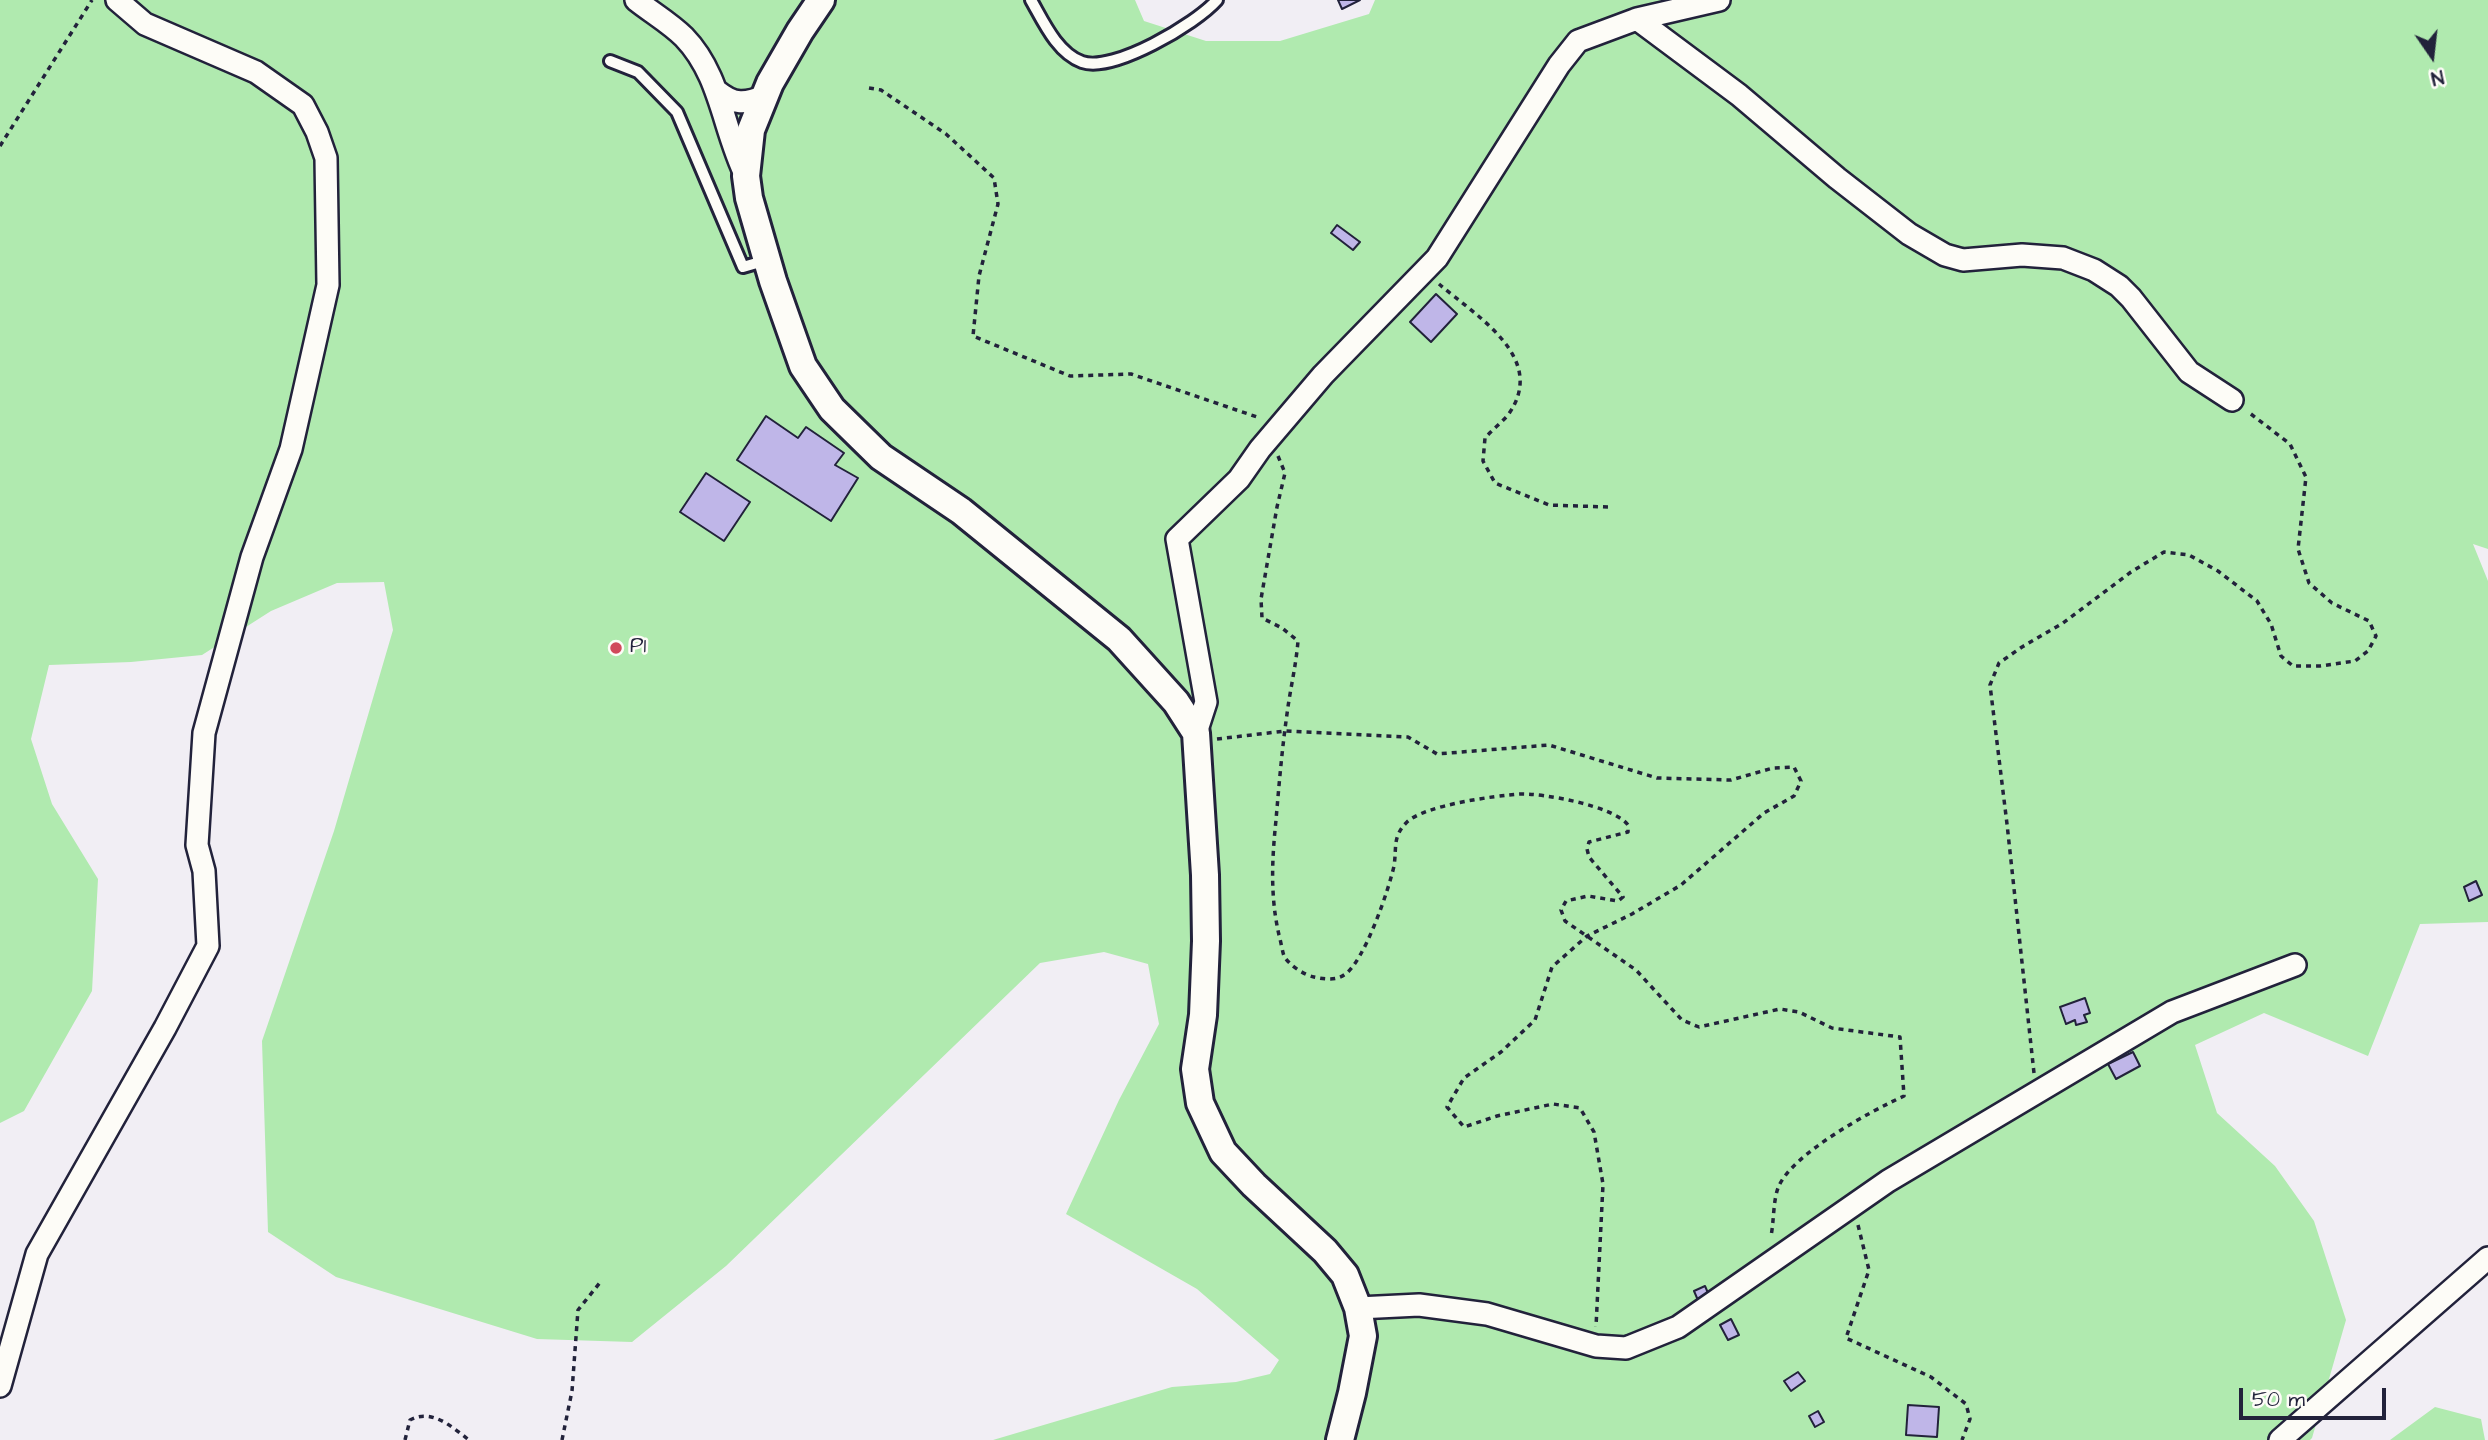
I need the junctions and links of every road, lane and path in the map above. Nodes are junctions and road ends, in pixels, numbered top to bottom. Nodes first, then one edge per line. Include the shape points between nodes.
1 (92, 0) edge
2 (117, 0) edge
3 (636, 0) edge
4 (1031, 0) edge
5 (1217, 0) edge
6 (1719, 0) edge
7 (820, 1) edge
8 (1637, 19) junction
9 (610, 61) dead end
10 (869, 88) dead end
11 (717, 92) junction
12 (765, 96) junction
13 (0, 146) edge
14 (746, 176) junction
15 (767, 260) junction
16 (1424, 272) junction
17 (2232, 400) joint
18 (1270, 437) junction
19 (1608, 508) dead end
20 (1285, 731) junction
21 (1197, 737) junction
22 (1587, 936) junction
23 (2295, 965) dead end
24 (2036, 1093) junction
25 (1853, 1206) junction
26 (2488, 1258) edge
27 (1767, 1266) junction
28 (602, 1280) dead end
29 (1358, 1308) junction
30 (1596, 1346) junction
31 (0, 1386) edge
32 (405, 1440) edge
33 (469, 1440) edge
34 (562, 1440) edge
35 (1340, 1440) edge
36 (1962, 1440) edge
37 (2280, 1440) edge

1 - 13 path
2 - 31 street via 145,24 256,72 303,105 326,158 328,285 291,449 252,557 204,733 197,845 204,871 208,946 37,1254
3 - 11 street via 683,36
4 - 5 lane via 1067,51 1096,65 1179,31
6 - 8 street
7 - 12 street
8 - 16 street via 1578,41
8 - 17 street via 1739,95 1909,234 1945,255 1963,260 2022,255 2063,258 2119,286 2189,372
9 - 15 lane via 638,72 677,112 743,267
10 - 18 path via 881,90 946,134 994,178 998,204 979,276 973,336 1070,376 1131,374 1263,419
11 - 12 street via 743,103
11 - 14 street
12 - 14 street via 751,130
14 - 15 street
15 - 21 street via 803,366 832,409 881,457 961,511 1119,639 1176,702
16 - 18 street via 1323,375
16 - 19 path via 1506,341 1518,362 1520,390 1508,414 1485,438 1483,461 1495,483 1549,505
17 - 24 path via 2290,444 2306,477 2298,550 2309,583 2332,603 2369,621 2376,636 2368,651 2355,661 2294,666 2281,656 2271,624 2257,601 2189,555 2164,552 1999,663 1990,685
18 - 20 path via 1285,473 1261,599 1262,618 1298,641
18 - 21 street via 1239,479 1177,540 1206,702
20 - 21 path
20 - 22 path via 1408,737 1437,754 1549,745 1657,778 1731,780 1794,767 1801,781 1794,796 1764,813 1681,885
20 - 22 path via 1271,864 1274,914 1285,957 1295,967 1310,976 1334,979 1352,968 1368,941 1394,866 1397,834 1410,819 1467,801 1521,794 1605,809 1628,825 1623,835 1590,842 1587,849 1623,897 1619,901 1588,896 1566,901 1561,910 1565,921
21 - 29 street via 1206,941 1195,1069 1200,1103 1223,1152 1325,1251 1345,1275
22 - 27 path via 1636,970 1682,1020 1699,1027 1780,1009 1799,1012 1832,1028 1900,1037 1904,1096 1871,1111 1794,1166 1779,1187
22 - 30 path via 1552,967 1535,1020 1464,1078 1447,1107 1464,1127 1553,1104 1580,1108 1594,1132 1603,1184
23 - 24 street via 2172,1012
24 - 25 street
25 - 27 street
25 - 36 path via 1869,1270 1846,1338 1931,1377 1966,1404 1970,1419
26 - 37 street
27 - 30 street via 1678,1328 1626,1348
28 - 34 path via 578,1310 572,1391
29 - 30 street via 1419,1305 1487,1314
29 - 35 street via 1363,1336
32 - 33 path via 410,1420 429,1416

